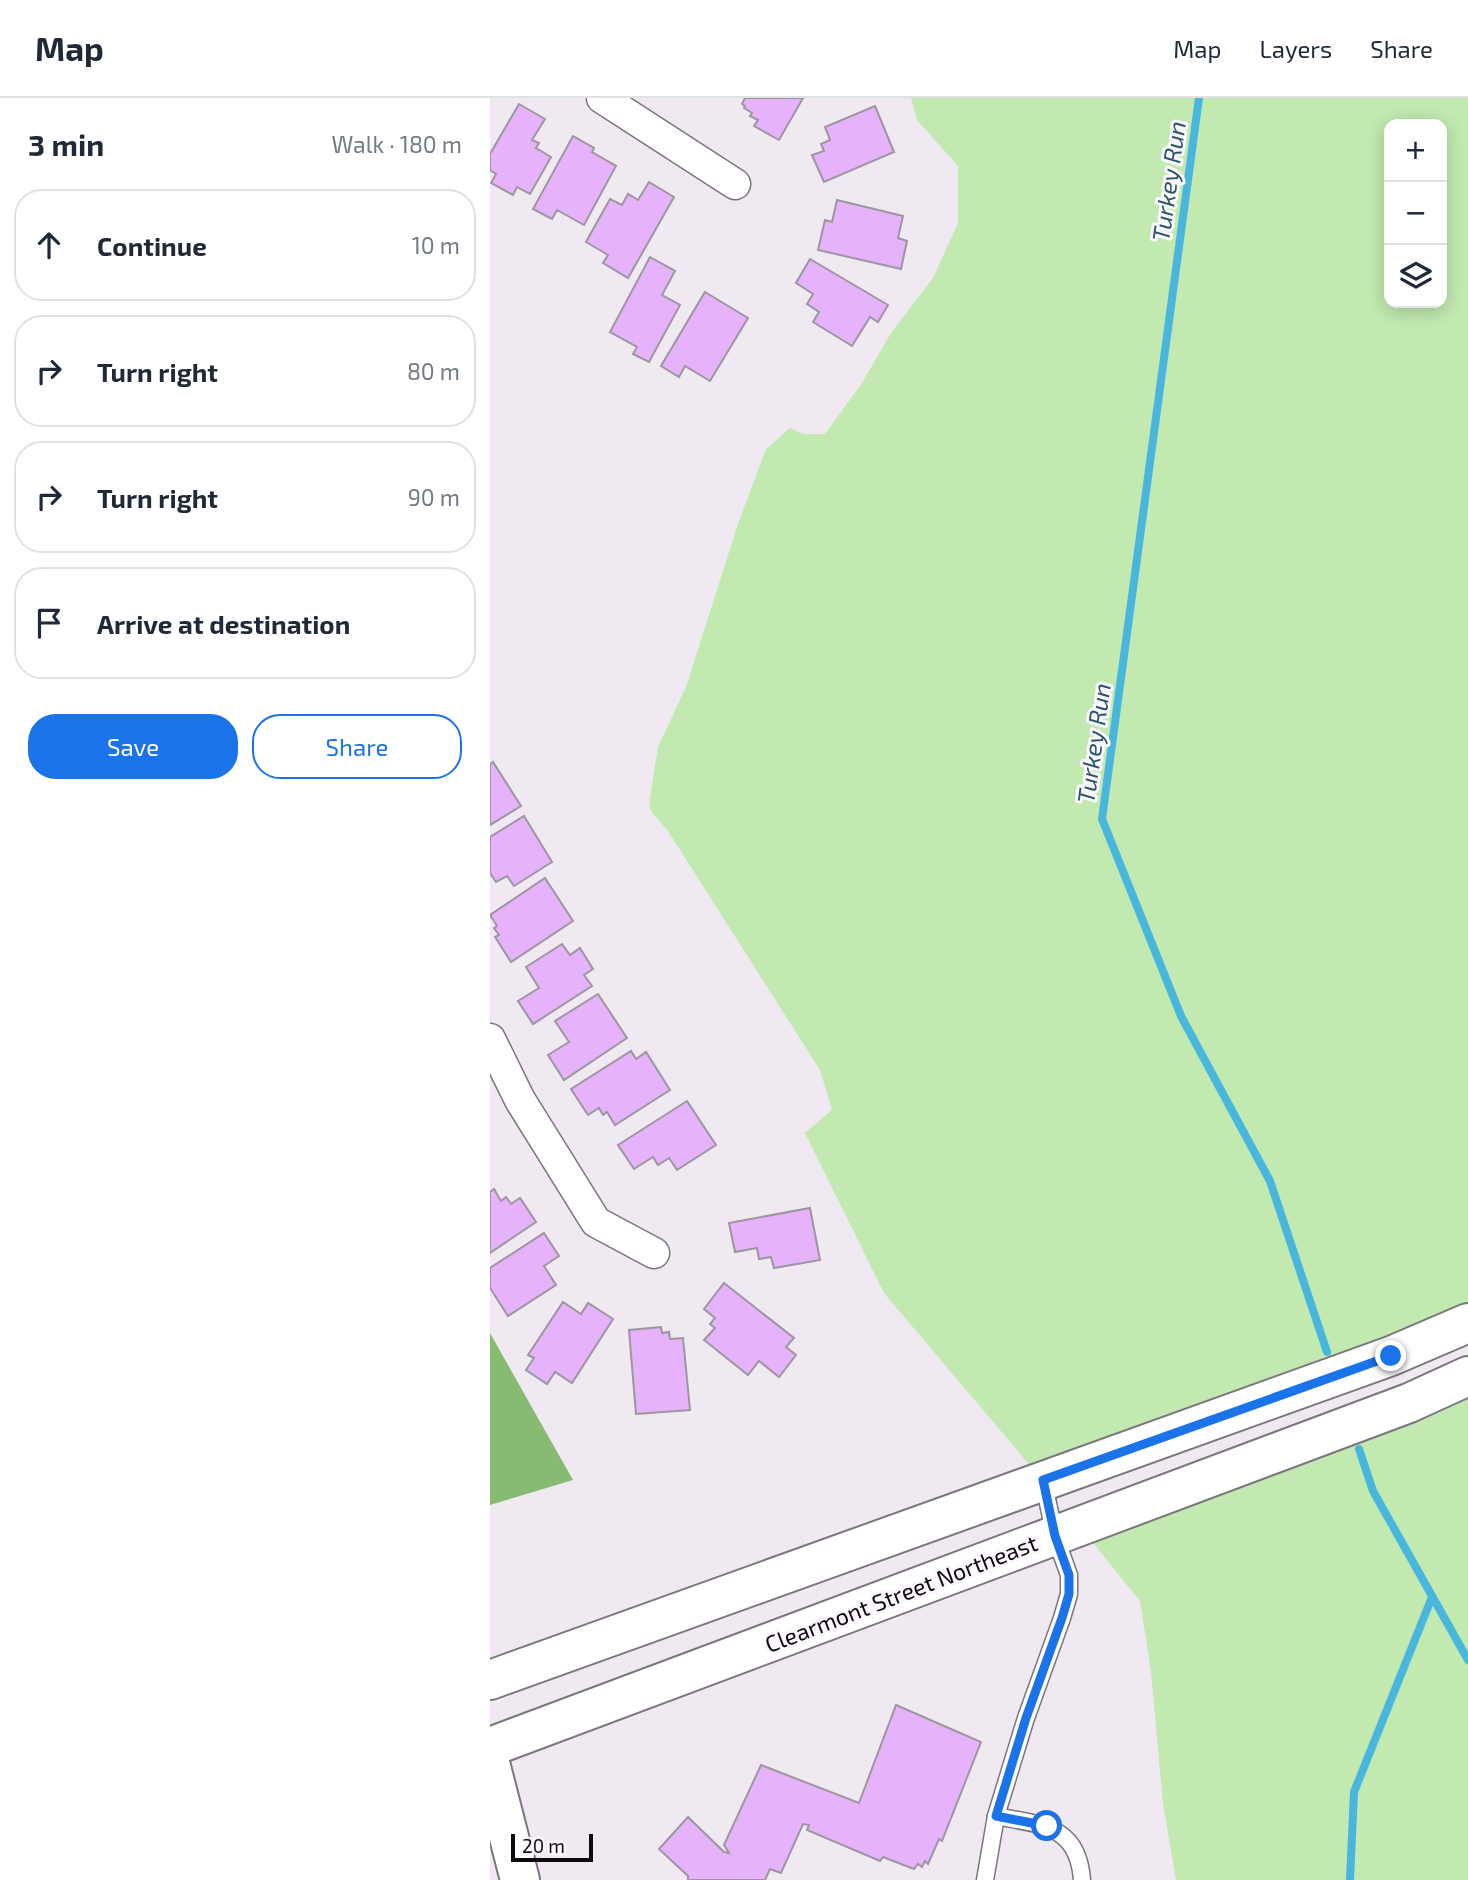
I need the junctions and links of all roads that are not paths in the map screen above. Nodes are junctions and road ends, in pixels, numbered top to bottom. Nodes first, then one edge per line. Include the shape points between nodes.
1 (602, 98) edge
2 (735, 184) dead end
3 (490, 1039) edge
4 (654, 1253) dead end
5 (1468, 1323) edge
6 (1468, 1376) edge
7 (1043, 1480) junction
8 (1055, 1536) junction
9 (490, 1680) edge
10 (490, 1747) edge
11 (490, 1763) edge
12 (996, 1816) junction
13 (520, 1880) edge
14 (985, 1880) edge
15 (1082, 1880) edge

1 - 2 street
3 - 4 street via 520,1100 596,1222
5 - 7 street via 1391,1356
6 - 8 street, Clearmont Street Northeast via 1409,1403
7 - 8 lane
7 - 9 street
8 - 10 street, Clearmont Street Northeast
8 - 12 lane via 1069,1575 1069,1594
11 - 13 street
12 - 14 lane
12 - 15 lane via 1047,1826 1064,1835 1076,1852

